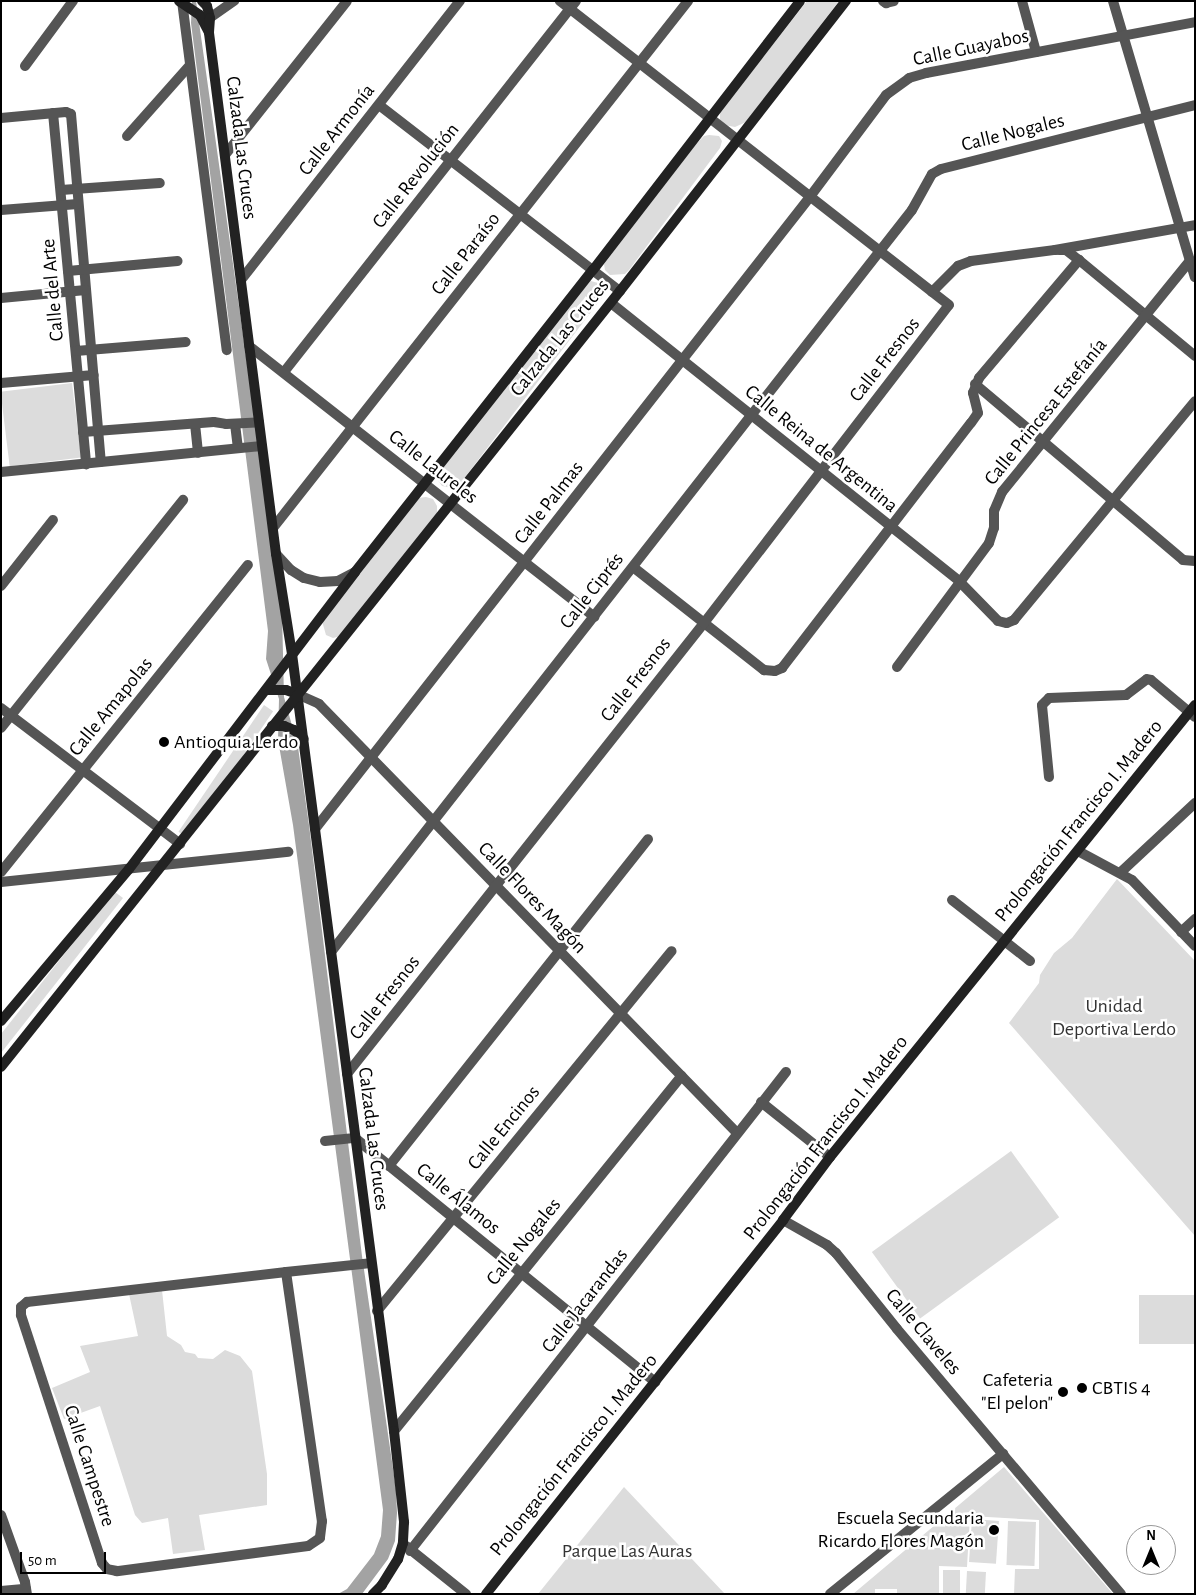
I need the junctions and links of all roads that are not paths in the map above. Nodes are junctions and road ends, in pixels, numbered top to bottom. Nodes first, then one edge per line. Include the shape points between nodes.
1 (73, 1) edge
2 (234, 1) edge
3 (347, 1) edge
4 (460, 1) edge
5 (560, 1) edge
6 (688, 1) edge
7 (800, 1) edge
8 (846, 1) edge
9 (883, 1) edge
10 (894, 1) edge
11 (1022, 1) edge
12 (1113, 1) edge
13 (183, 3) edge
14 (205, 3) edge
15 (573, 5) edge
16 (204, 18) junction
17 (1195, 22) edge
18 (1123, 36) junction
19 (1036, 52) junction
20 (639, 63) junction
21 (190, 65) junction
22 (25, 66) dead end
23 (379, 105) junction
24 (1195, 106) edge
25 (54, 113) junction
26 (1148, 117) junction
27 (1, 118) edge
28 (710, 119) junction
29 (127, 136) dead end
30 (738, 140) junction
31 (225, 155) junction
32 (451, 160) junction
33 (160, 183) dead end
34 (78, 189) junction
35 (61, 190) junction
36 (809, 198) junction
37 (78, 204) junction
38 (63, 205) junction
39 (1, 210) edge
40 (520, 214) junction
41 (1195, 225) edge
42 (1181, 227) junction
43 (1055, 250) junction
44 (880, 252) junction
45 (1079, 260) junction
46 (1190, 261) junction
47 (178, 262) dead end
48 (84, 270) junction
49 (593, 270) junction
50 (68, 271) junction
51 (1195, 276) edge
52 (241, 280) junction
53 (86, 290) junction
54 (70, 291) junction
55 (620, 291) junction
56 (932, 292) junction
57 (1, 298) edge
58 (611, 303) junction
59 (1146, 316) junction
60 (186, 342) dead end
61 (249, 346) junction
62 (91, 350) junction
63 (227, 350) dead end
64 (76, 351) junction
65 (1195, 356) edge
66 (682, 360) junction
67 (284, 372) junction
68 (94, 375) junction
69 (78, 376) junction
70 (1, 383) edge
71 (975, 384) junction
72 (1195, 401) edge
73 (752, 416) junction
74 (259, 422) junction
75 (195, 424) junction
76 (235, 424) junction
77 (353, 426) junction
78 (98, 431) junction
79 (83, 432) junction
80 (1043, 442) junction
81 (262, 446) junction
82 (238, 447) junction
83 (198, 453) junction
84 (101, 462) junction
85 (86, 464) junction
86 (821, 471) junction
87 (1, 472) edge
88 (425, 483) junction
89 (183, 500) dead end
90 (1113, 500) junction
91 (450, 503) junction
92 (53, 520) dead end
93 (891, 527) junction
94 (273, 528) junction
95 (276, 554) junction
96 (525, 562) junction
97 (1192, 562) edge
98 (248, 565) dead end
99 (633, 567) junction
100 (355, 572) junction
101 (960, 581) junction
102 (1, 586) edge
103 (594, 617) junction
104 (704, 623) junction
105 (292, 654) junction
106 (897, 667) dead end
107 (266, 690) junction
108 (297, 694) junction
109 (1, 708) edge
110 (1193, 711) edge
111 (11, 715) junction
112 (272, 726) junction
113 (1, 728) edge
114 (304, 739) junction
115 (371, 757) junction
116 (83, 770) junction
117 (1049, 777) dead end
118 (1195, 803) edge
119 (434, 822) junction
120 (159, 828) junction
121 (315, 829) junction
122 (648, 839) dead end
123 (180, 844) junction
124 (1078, 851) junction
125 (288, 852) dead end
126 (161, 865) junction
127 (129, 869) junction
128 (1, 872) edge
129 (1121, 872) junction
130 (1, 882) edge
131 (496, 885) junction
132 (952, 900) dead end
133 (1195, 919) edge
134 (1181, 932) junction
135 (1005, 941) junction
136 (1195, 946) edge
137 (560, 951) junction
138 (672, 951) dead end
139 (331, 952) junction
140 (1030, 961) dead end
141 (620, 1014) junction
142 (1, 1021) edge
143 (1, 1067) edge
144 (786, 1072) dead end
145 (347, 1074) junction
146 (681, 1076) junction
147 (761, 1102) junction
148 (737, 1133) junction
149 (352, 1138) junction
150 (329, 1140) dead end
151 (830, 1157) junction
152 (389, 1166) junction
153 (453, 1218) junction
154 (783, 1220) junction
155 (367, 1264) junction
156 (286, 1272) junction
157 (521, 1274) junction
158 (377, 1311) junction
159 (587, 1327) junction
160 (655, 1382) junction
161 (394, 1431) junction
162 (1003, 1454) junction
163 (1, 1515) edge
164 (403, 1543) junction
165 (410, 1551) junction
166 (27, 1591) edge
167 (1, 1592) edge
168 (373, 1594) edge
169 (466, 1594) edge
170 (486, 1594) edge
171 (830, 1594) edge
172 (1122, 1594) edge

1 - 22 street
2 - 16 street
3 - 31 street
4 - 23 street, Calle Armonía
5 - 15 street
6 - 20 street, Calle Paraíso
7 - 28 street, Calzada Las Cruces
8 - 30 street, Calzada Las Cruces
9 - 10 street
11 - 19 street
12 - 18 street
13 - 16 street
13 - 21 street, Calzada Las Cruces
14 - 16 street
15 - 20 street
15 - 32 street, Calle Revolución
16 - 31 street, Calzada Las Cruces via 209,33
17 - 18 street, Calle Guayabos
18 - 19 street, Calle Guayabos
18 - 26 street
19 - 36 street, Calle Guayabos via 926,73 897,85 886,95
20 - 28 street
20 - 40 street, Calle Paraíso
21 - 29 street
21 - 63 street, Calzada Las Cruces
23 - 32 street
23 - 52 street, Calle Armonía
24 - 26 street, Calle Nogales
25 - 27 street
25 - 34 street, Calle del Arte via 69,113 72,117
25 - 35 street, Calle del Arte
26 - 42 street
26 - 44 street, Calle Nogales via 941,169 932,174 919,201
28 - 30 street
28 - 49 street, Calzada Las Cruces
30 - 36 street
30 - 55 street, Calzada Las Cruces
31 - 52 street, Calzada Las Cruces
32 - 40 street
32 - 67 street, Calle Revolución
33 - 34 street
34 - 35 street
34 - 37 street, Calle del Arte
35 - 38 street, Calle del Arte
36 - 44 street
36 - 66 street, Calle Palmas
37 - 38 street
37 - 48 street, Calle del Arte
38 - 39 street
38 - 50 street, Calle del Arte
40 - 49 street
40 - 77 street, Calle Paraíso
41 - 42 street
42 - 43 street
42 - 46 street
43 - 45 street via 1066,250
43 - 56 street via 971,261 958,266
44 - 56 street
44 - 73 street, Calle Ciprés
45 - 59 street
45 - 71 street
46 - 51 street
46 - 59 street, Calle Princesa Estefanía
47 - 48 street
48 - 50 street
48 - 53 street, Calle del Arte
49 - 55 street
49 - 88 street, Calzada Las Cruces
50 - 54 street, Calle del Arte
52 - 61 street, Calzada Las Cruces
53 - 54 street
53 - 62 street, Calle del Arte
54 - 57 street
54 - 64 street, Calle del Arte
55 - 58 street, Calzada Las Cruces
56 - 86 street, Calle Fresnos via 950,305
58 - 66 street, Calle Reina de Argentina
58 - 91 street, Calzada Las Cruces
59 - 65 street
59 - 80 street, Calle Princesa Estefanía
60 - 62 street
61 - 67 street, Calle Laureles
61 - 74 street, Calzada Las Cruces
62 - 64 street
62 - 68 street, Calle del Arte
64 - 69 street, Calle del Arte
66 - 73 street, Calle Reina de Argentina
66 - 96 street, Calle Palmas
67 - 77 street, Calle Laureles
68 - 69 street
68 - 78 street, Calle del Arte
69 - 70 street
69 - 79 street, Calle del Arte
71 - 80 street
71 - 93 street via 973,393 978,413
72 - 90 street
73 - 86 street, Calle Reina de Argentina
73 - 99 street, Calle Ciprés
74 - 76 street
74 - 81 street, Calzada Las Cruces
75 - 76 street
75 - 78 street
75 - 83 street
76 - 82 street
77 - 88 street, Calle Laureles
77 - 94 street, Calle Paraíso
78 - 79 street
78 - 84 street, Calle del Arte
79 - 85 street, Calle del Arte
80 - 90 street
80 - 101 street, Calle Princesa Estefanía via 1002,492 994,511 993,536
81 - 82 street
81 - 94 street, Calzada Las Cruces
82 - 83 street
83 - 84 street
84 - 85 street
85 - 87 street
86 - 93 street, Calle Reina de Argentina
86 - 104 street, Calle Fresnos
88 - 91 street, Calle Laureles
88 - 100 street, Calzada Las Cruces
89 - 111 street
90 - 97 street via 1183,560
90 - 101 street, Calle Reina de Argentina via 1014,620 1007,623 998,621
91 - 96 street, Calle Laureles
91 - 108 street, Calzada Las Cruces
92 - 102 street
93 - 101 street, Calle Reina de Argentina
93 - 104 street via 788,663 776,671 764,670
94 - 95 street, Calzada Las Cruces
95 - 100 street via 291,570 320,582 338,581
95 - 105 street, Calzada Las Cruces
96 - 103 street, Calle Laureles
96 - 115 street, Calle Palmas
98 - 116 street, Calle Amapolas
99 - 103 street, Calle Ciprés
99 - 104 street
100 - 105 street, Calzada Las Cruces
101 - 106 street, Calle Princesa Estefanía
103 - 119 street, Calle Ciprés
104 - 131 street, Calle Fresnos
105 - 107 street, Calzada Las Cruces
105 - 108 street, Calzada Las Cruces
107 - 108 street via 286,690
107 - 120 street, Calzada Las Cruces
108 - 112 street, Calzada Las Cruces
108 - 114 street, Calzada Las Cruces
108 - 115 street, Calle Flores Magón via 319,704
109 - 111 street
110 - 117 street via 1151,680 1126,695 1045,700 1042,705
110 - 124 street, Prolongación Francisco I. Madero
111 - 113 street
111 - 116 street
112 - 114 street via 294,730
112 - 123 street, Calzada Las Cruces
114 - 121 street, Calzada Las Cruces
115 - 119 street, Calle Flores Magón
115 - 121 street, Calle Palmas
116 - 120 street
116 - 128 street, Calle Amapolas
118 - 129 street
119 - 131 street, Calle Flores Magón
119 - 139 street, Calle Ciprés
120 - 123 street
120 - 127 street, Calzada Las Cruces
121 - 139 street, Calzada Las Cruces
122 - 137 street
123 - 126 street, Calzada Las Cruces
124 - 129 street
124 - 135 street, Prolongación Francisco I. Madero
125 - 126 street
126 - 127 street
126 - 143 street, Calzada Las Cruces
127 - 130 street
127 - 142 street, Calzada Las Cruces
129 - 134 street
131 - 137 street, Calle Flores Magón
131 - 145 street, Calle Fresnos
132 - 135 street
133 - 134 street
134 - 136 street
135 - 140 street
135 - 151 street, Prolongación Francisco I. Madero
137 - 141 street, Calle Flores Magón
137 - 152 street
138 - 141 street, Calle Encinos
139 - 145 street, Calzada Las Cruces
141 - 146 street, Calle Flores Magón
141 - 153 street, Calle Encinos
144 - 147 street, Calle Jacarandas
145 - 149 street, Calzada Las Cruces
146 - 148 street, Calle Flores Magón
146 - 157 street, Calle Nogales
147 - 148 street, Calle Jacarandas
147 - 151 street
148 - 159 street, Calle Jacarandas
149 - 150 street
149 - 152 street, Calle Álamos
149 - 155 street, Calzada Las Cruces
151 - 154 street, Prolongación Francisco I. Madero
152 - 153 street, Calle Álamos
153 - 157 street, Calle Álamos
153 - 158 street, Calle Encinos
154 - 160 street, Prolongación Francisco I. Madero
154 - 162 street, Calle Claveles via 828,1244
155 - 156 street, Calle Campestre
155 - 158 street, Calzada Las Cruces
156 - 156 street, Calle Campestre via 28,1302 21,1306 21,1315 81,1499 102,1563 107,1569 117,1571 308,1546 320,1538 322,1521
157 - 159 street, Calle Álamos
157 - 161 street, Calle Nogales
158 - 161 street, Calzada Las Cruces
159 - 160 street, Calle Álamos
159 - 165 street, Calle Jacarandas
160 - 170 street, Prolongación Francisco I. Madero
161 - 164 street, Calzada Las Cruces via 404,1522
162 - 171 street
162 - 172 street, Calle Claveles
163 - 166 street
164 - 165 street
164 - 168 street, Calzada Las Cruces via 398,1559
165 - 169 street
166 - 167 street

